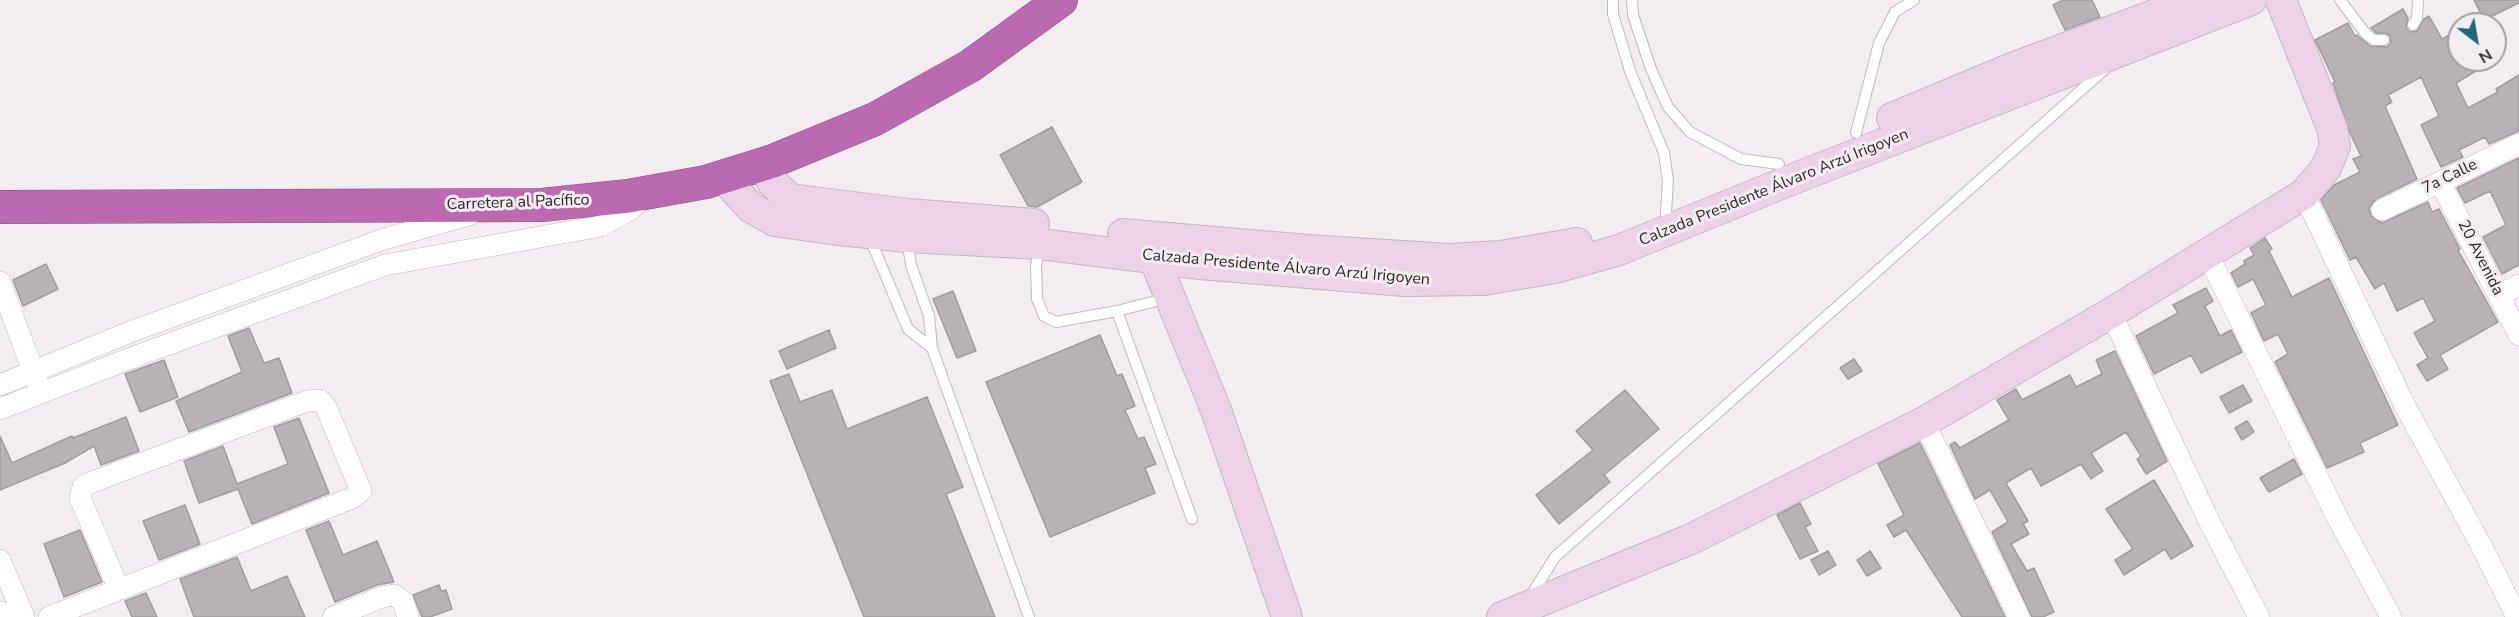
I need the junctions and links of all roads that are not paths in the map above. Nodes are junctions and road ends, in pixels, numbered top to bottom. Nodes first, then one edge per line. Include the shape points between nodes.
1 (1060, 0) edge
2 (1613, 0) edge
3 (1632, 0) edge
4 (1914, 0) edge
5 (2194, 0) edge
6 (2251, 0) edge
7 (2280, 0) edge
8 (2340, 0) edge
9 (2418, 0) edge
10 (2413, 25) dead end
11 (2384, 40) dead end
12 (2128, 48) junction
13 (1668, 107) junction
14 (1650, 120) junction
15 (1856, 133) junction
16 (2519, 144) edge
17 (761, 164) junction
18 (1779, 164) junction
19 (722, 176) junction
20 (2440, 182) junction
21 (648, 192) junction
22 (2304, 194) junction
23 (501, 206) junction
24 (0, 207) edge
25 (2382, 210) dead end
26 (451, 219) junction
27 (1667, 221) junction
28 (908, 225) junction
29 (868, 233) junction
30 (1042, 234) junction
31 (1154, 247) junction
32 (465, 249) junction
33 (2207, 253) junction
34 (0, 282) edge
35 (2519, 285) edge
36 (2499, 295) junction
37 (1170, 298) junction
38 (1117, 311) junction
39 (2111, 313) junction
40 (130, 332) junction
41 (2519, 335) edge
42 (932, 348) junction
43 (139, 355) junction
44 (34, 371) junction
45 (0, 385) edge
46 (41, 393) junction
47 (0, 409) edge
48 (1924, 422) junction
49 (1192, 519) dead end
50 (0, 560) edge
51 (119, 589) junction
52 (0, 612) edge
53 (1512, 613) edge
54 (2, 617) edge
55 (24, 617) edge
56 (48, 617) edge
57 (333, 617) edge
58 (408, 617) edge
59 (1029, 617) edge
60 (1287, 617) edge
61 (2019, 617) edge
62 (2259, 617) edge
63 (2391, 617) edge
64 (2517, 617) edge

1 - 17 highway, Carretera al Pacífico via 979,60 932,88 845,132
2 - 14 lane via 1613,14 1630,71
3 - 13 lane via 1633,15 1651,69
4 - 15 lane via 1895,12 1880,43
5 - 15 main road, Calzada Presidente Álvaro Arzú Irigoyen via 2012,68
6 - 12 main road, Calzada Presidente Álvaro Arzú Irigoyen
7 - 22 main road via 2332,128 2335,146 2326,168
8 - 11 lane via 2366,34 2374,40
9 - 10 lane
12 - 27 main road, Calzada Presidente Álvaro Arzú Irigoyen
12 - 53 lane via 1555,557
13 - 14 lane
13 - 18 lane via 1690,132 1717,148 1741,159
14 - 27 lane via 1664,153
15 - 18 main road, Calzada Presidente Álvaro Arzú Irigoyen
16 - 20 street, 7a Calle
17 - 19 highway, Carretera al Pacífico
17 - 28 main road, Calzada Presidente Álvaro Arzú Irigoyen via 790,199
18 - 27 main road, Calzada Presidente Álvaro Arzú Irigoyen
19 - 21 highway, Carretera al Pacífico
19 - 29 main road, Calzada Presidente Álvaro Arzú Irigoyen via 750,207 774,221
20 - 25 street, 7a Calle
20 - 36 street, 20 Avenida
21 - 23 highway, Carretera al Pacífico via 585,202
21 - 32 street via 631,209 601,226
22 - 33 main road
22 - 64 street via 2405,406
23 - 24 highway, Carretera al Pacífico
23 - 26 street
26 - 32 street
26 - 40 street via 384,239
27 - 31 main road, Calzada Presidente Álvaro Arzú Irigoyen via 1619,250 1577,263 1467,281 1404,281 1200,264
28 - 29 main road, Calzada Presidente Álvaro Arzú Irigoyen
28 - 30 main road, Calzada Presidente Álvaro Arzú Irigoyen
28 - 42 lane via 911,266 929,316
29 - 42 lane via 908,329
30 - 31 main road, Calzada Presidente Álvaro Arzú Irigoyen
30 - 38 lane via 1036,266 1037,299 1044,316 1056,322
31 - 37 main road
32 - 43 street via 385,265
33 - 39 main road
33 - 63 street via 2336,515
34 - 44 street
35 - 36 street
36 - 41 street, 20 Avenida
37 - 38 lane
37 - 60 main road via 1216,410
38 - 49 lane
39 - 48 main road
39 - 62 street
40 - 43 street
40 - 44 street
42 - 59 lane
43 - 46 street
44 - 45 street
44 - 46 street
46 - 47 street
48 - 53 main road via 1691,539
48 - 61 street
50 - 55 street
51 - 51 street via 80,498 83,487 307,401 320,400 361,491 352,498
51 - 56 street
52 - 54 street
57 - 58 street via 394,594 403,601

